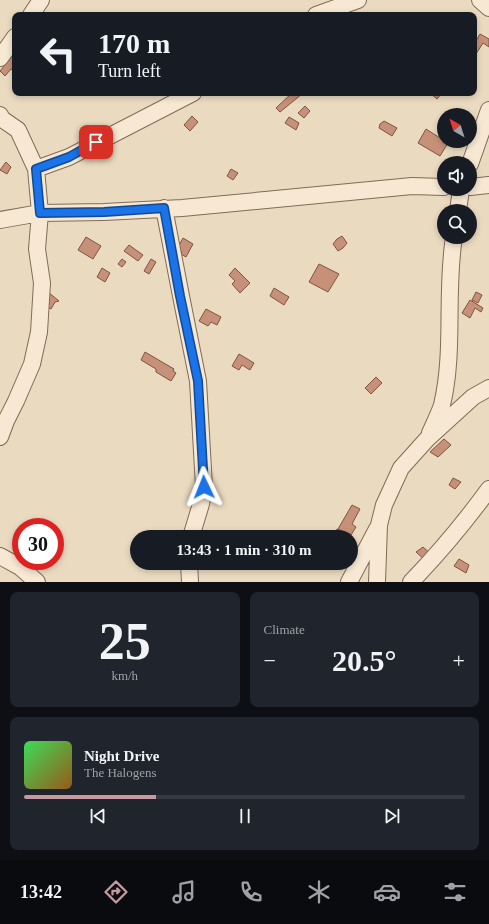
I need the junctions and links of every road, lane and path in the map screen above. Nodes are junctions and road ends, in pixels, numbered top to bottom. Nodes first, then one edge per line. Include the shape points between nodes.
1 (41, 0) edge
2 (358, 0) edge
3 (480, 0) edge
4 (489, 8) edge
5 (33, 12) edge
6 (324, 12) edge
7 (12, 41) edge
8 (0, 58) edge
9 (187, 96) edge
10 (489, 110) edge
11 (0, 114) edge
12 (473, 156) edge
13 (36, 169) junction
14 (489, 185) edge
15 (477, 186) edge
16 (437, 187) edge
17 (164, 208) junction
18 (40, 213) junction
19 (0, 220) edge
20 (453, 244) edge
21 (489, 388) edge
22 (0, 437) edge
23 (428, 438) junction
24 (489, 489) edge
25 (379, 525) junction
26 (193, 530) edge
27 (0, 556) edge
28 (189, 570) edge
29 (37, 582) edge
30 (190, 582) edge
31 (349, 582) edge
32 (377, 582) edge
33 (411, 582) edge

1 - 5 street
2 - 6 street
3 - 4 street
7 - 8 street
9 - 13 street via 69,157
10 - 12 street
11 - 13 street via 2,119 18,130
13 - 18 street
14 - 15 street
16 - 17 street via 412,186
17 - 18 street
17 - 26 street via 198,381 204,487
18 - 19 street
18 - 22 street via 37,249 42,283 39,332 32,364
20 - 23 street via 446,381 441,407
21 - 23 street via 473,397
23 - 25 street via 401,468 384,505
24 - 33 street via 463,524
25 - 31 street
25 - 32 street
27 - 29 street via 20,567
28 - 30 street

